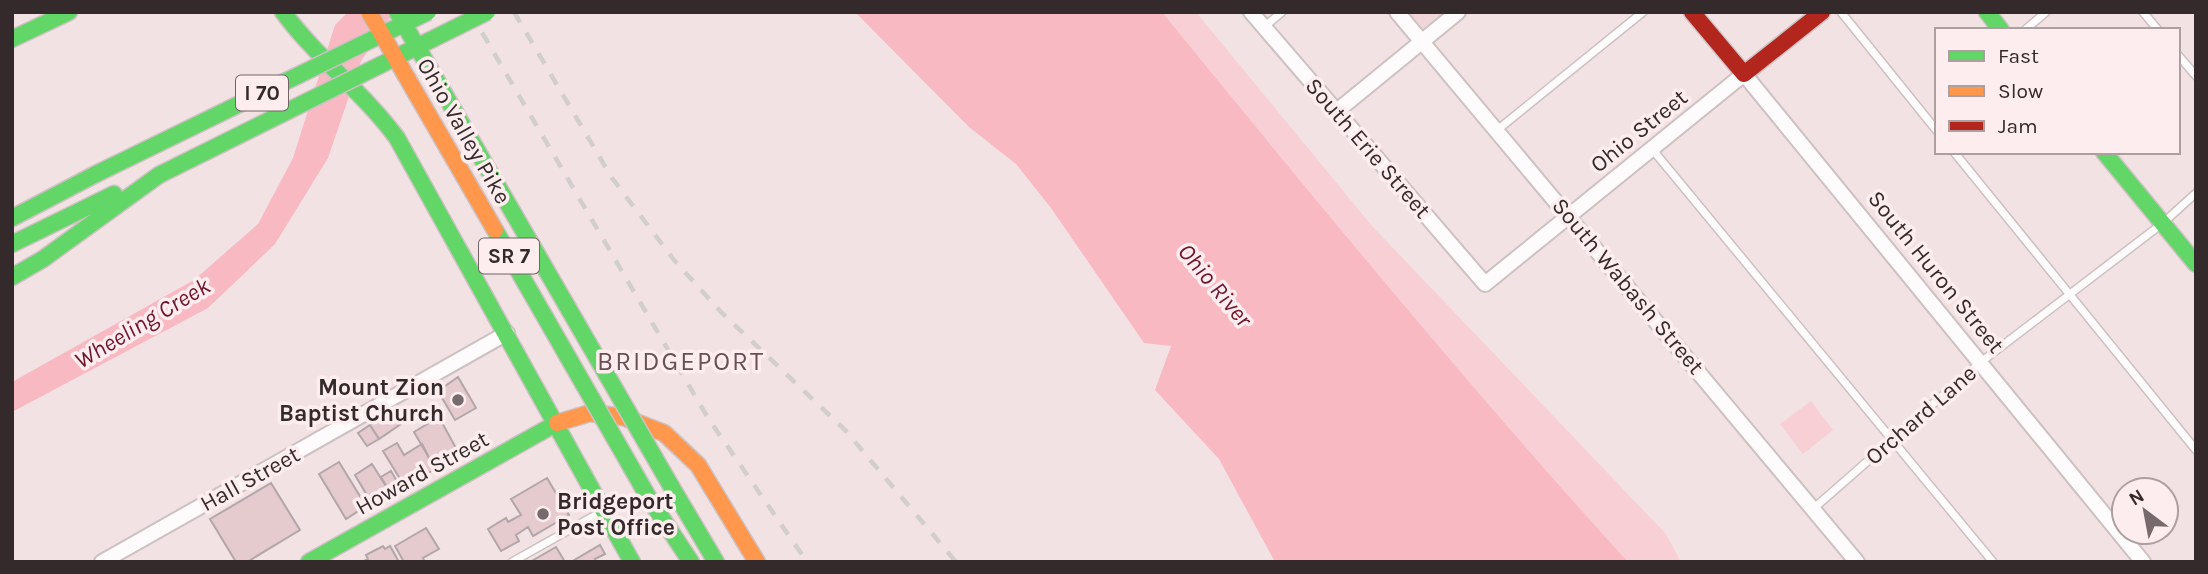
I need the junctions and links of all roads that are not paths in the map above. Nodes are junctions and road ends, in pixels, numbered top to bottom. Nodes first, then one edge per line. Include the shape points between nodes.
1 (69, 12) edge
2 (283, 12) edge
3 (369, 12) edge
4 (397, 12) edge
5 (428, 12) edge
6 (487, 12) edge
7 (1251, 12) edge
8 (1282, 12) edge
9 (1397, 12) edge
10 (1458, 12) edge
11 (1643, 12) edge
12 (1692, 12) edge
13 (1822, 12) edge
14 (1841, 12) edge
15 (1987, 12) edge
16 (2046, 12) edge
17 (2143, 12) edge
18 (1264, 27) junction
19 (1999, 28) edge
20 (2027, 28) edge
21 (2156, 28) edge
22 (12, 39) edge
23 (1422, 42) junction
24 (2180, 57) edge
25 (1744, 74) junction
26 (2196, 76) edge
27 (1337, 111) junction
28 (1935, 129) edge
29 (1496, 131) junction
30 (1652, 149) junction
31 (1956, 154) edge
32 (2106, 154) edge
33 (96, 174) junction
34 (159, 175) junction
35 (2196, 193) edge
36 (12, 211) edge
37 (1571, 217) junction
38 (12, 218) edge
39 (2163, 223) junction
40 (12, 244) edge
41 (2196, 264) edge
42 (12, 277) edge
43 (1485, 284) joint
44 (2069, 295) junction
45 (507, 333) junction
46 (1981, 362) junction
47 (557, 423) junction
48 (1892, 440) junction
49 (2196, 450) edge
50 (1813, 509) junction
51 (604, 510) junction
52 (102, 562) edge
53 (309, 562) edge
54 (512, 562) edge
55 (632, 562) edge
56 (691, 562) edge
57 (716, 562) edge
58 (757, 562) edge
59 (1857, 562) edge
60 (1993, 562) edge
61 (2143, 562) edge

1 - 22 main road
2 - 45 main road, bridge via 397,138
3 - 56 main road, Ohio Valley Pike / SR 7, bridge via 649,500
4 - 57 main road, Ohio Valley Pike / SR 7, bridge
5 - 33 main road, I 70, bridge
6 - 34 main road, I 70, bridge
7 - 18 street, South Erie Street
8 - 18 lane
9 - 23 street, South Wabash Street
10 - 23 street
11 - 29 lane
12 - 25 main road, South Huron Street
13 - 25 main road, Ohio Street
14 - 28 lane
15 - 19 main road
16 - 20 lane
17 - 21 lane
18 - 27 street, South Erie Street
23 - 27 street
23 - 29 street, South Wabash Street
24 - 26 lane
25 - 30 street, Ohio Street
25 - 46 street, South Huron Street
27 - 43 street, South Erie Street
29 - 37 street, South Wabash Street
30 - 37 street, Ohio Street
30 - 48 lane
31 - 44 lane
32 - 39 main road
33 - 36 main road
33 - 38 main road, I 70
34 - 40 main road, I 70 via 93,202
34 - 42 main road
35 - 39 lane, Orchard Lane
37 - 43 street, Ohio Street
37 - 50 street, South Wabash Street
39 - 41 main road
39 - 44 lane, Orchard Lane
44 - 46 lane, Orchard Lane
44 - 49 lane
45 - 47 main road
45 - 52 street, Hall Street
46 - 48 lane, Orchard Lane
46 - 61 street, South Huron Street
47 - 51 main road
47 - 53 main road, Howard Street
47 - 58 main road, Howard Street via 590,413 623,417 664,433 698,465
48 - 50 lane, Orchard Lane
48 - 60 lane
50 - 59 street, South Wabash Street
51 - 54 lane
51 - 55 main road

